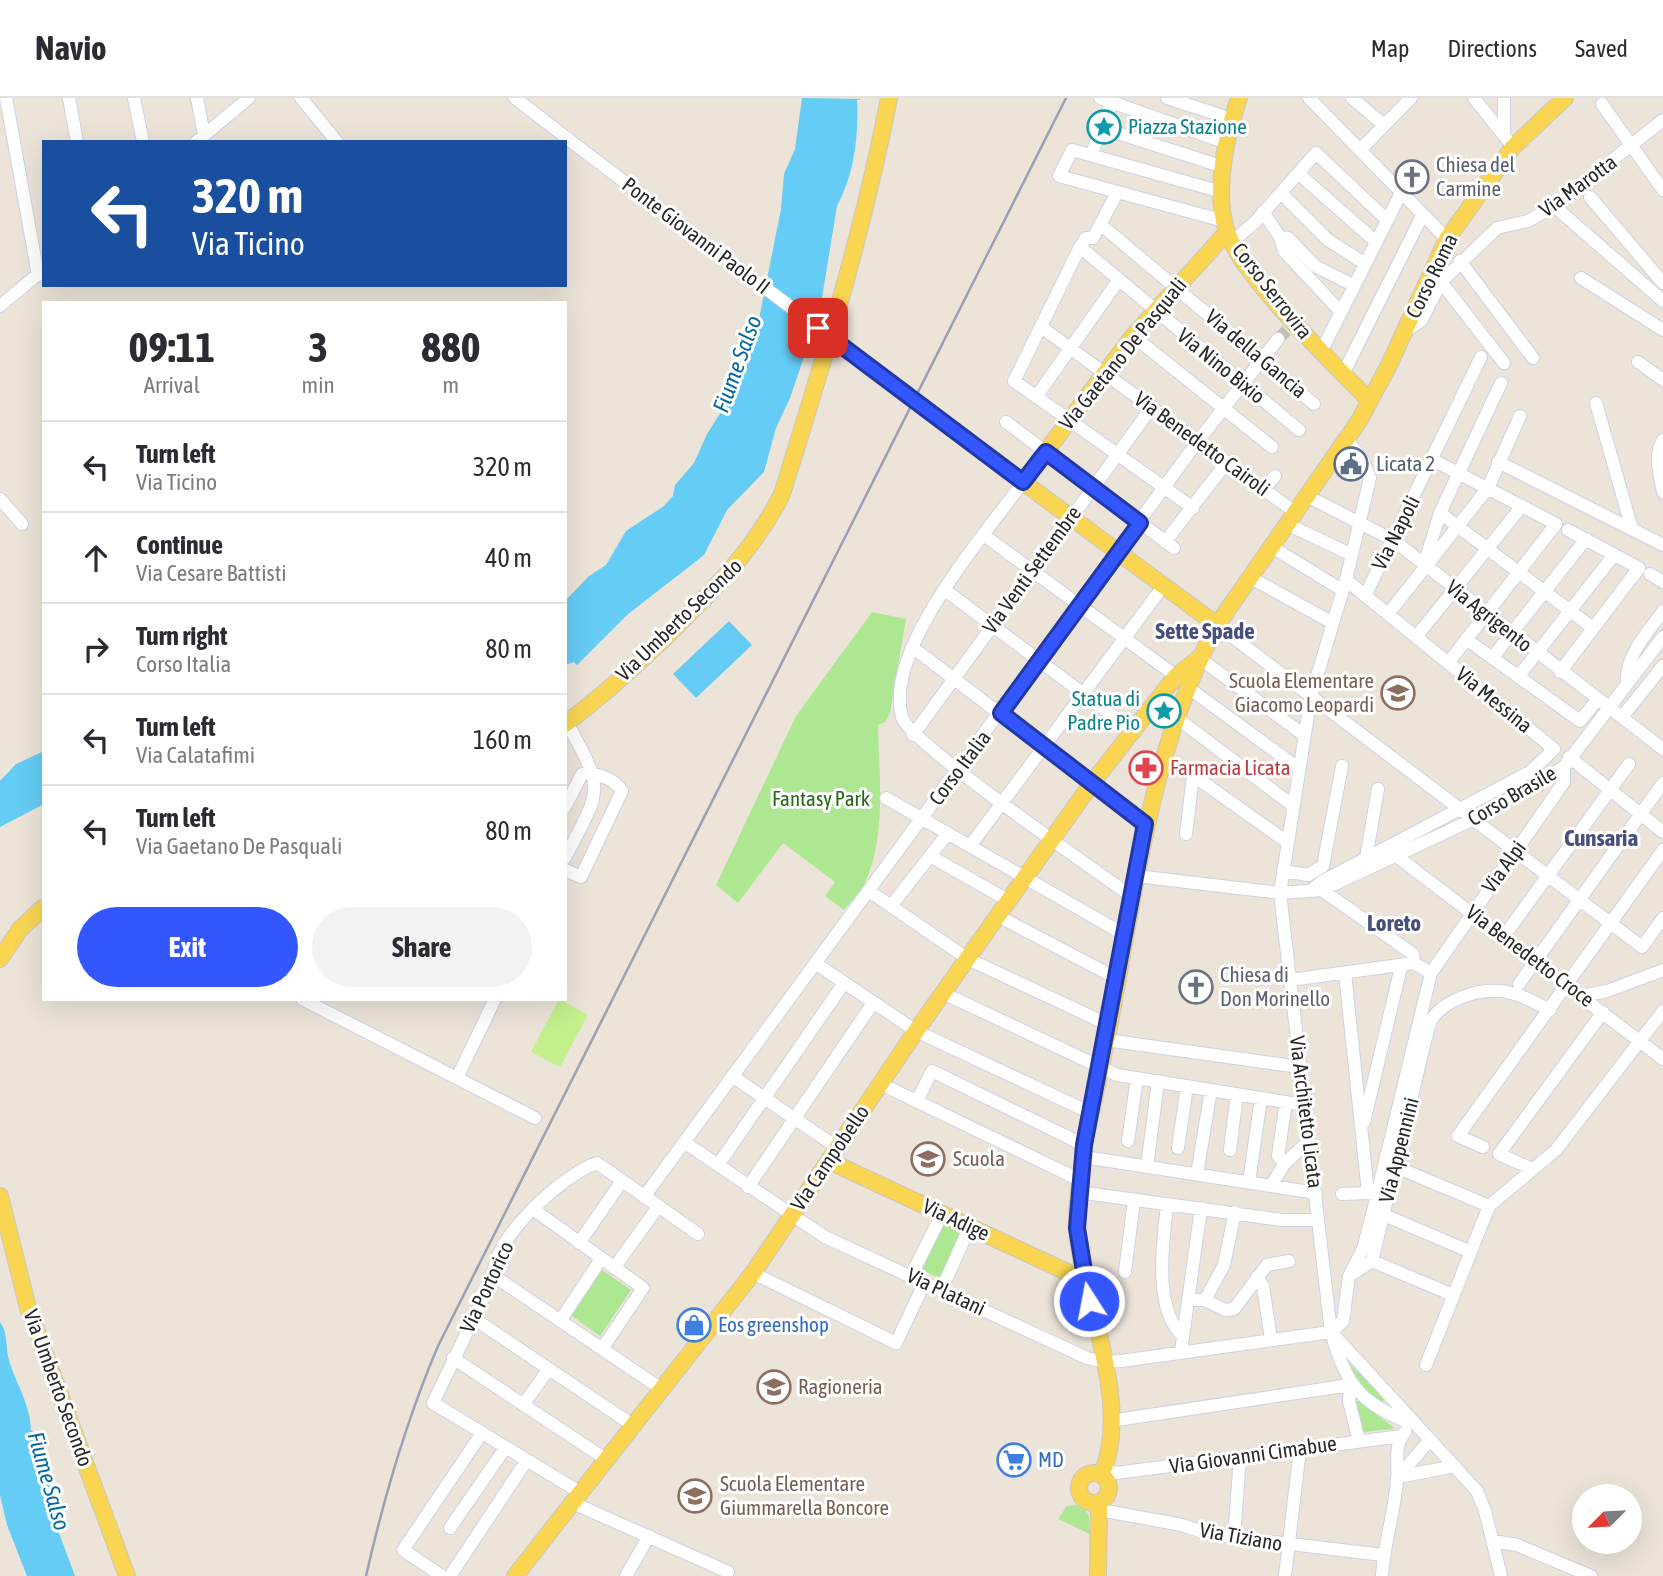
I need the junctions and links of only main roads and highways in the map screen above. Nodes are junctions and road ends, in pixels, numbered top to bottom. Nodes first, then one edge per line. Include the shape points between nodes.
1 (889, 98) edge
2 (1231, 98) edge
3 (1239, 98) edge
4 (1564, 98) edge
5 (1232, 119) junction
6 (1228, 232) junction
7 (1369, 400) junction
8 (1217, 625) junction
9 (1199, 658) junction
10 (567, 722) edge
11 (42, 909) edge
12 (0, 958) edge
13 (834, 1154) junction
14 (0, 1196) edge
15 (1084, 1280) junction
16 (1103, 1472) junction
17 (1100, 1506) junction
18 (127, 1576) edge
19 (515, 1576) edge
20 (1098, 1576) edge

1 - 10 main road, Via Umberto Secondo via 873,181 835,325 770,519 734,569 635,666
2 - 5 main road, Corso Serrovira
3 - 5 main road, Corso Serrovira
4 - 7 main road, Corso Roma via 1509,141 1447,239
5 - 6 main road, Corso Serrovira via 1222,192
6 - 7 main road, Corso Serrovira via 1292,326
6 - 8 main road, Via Gaetano De Pasquali via 1175,286 1046,452 1018,478
7 - 8 main road, Corso Roma
8 - 9 main road, Corso Roma
9 - 13 main road, Via Campobello via 1176,676 1092,783
9 - 15 main road via 1163,753 1131,896 1079,1186 1077,1228
11 - 12 main road via 20,929
13 - 15 main road, Via Adige via 942,1214
13 - 19 main road, Via Campobello via 752,1273
14 - 18 main road, Via Umberto Secondo via 28,1308
15 - 16 main road via 1104,1362 1110,1421
16 - 17 main road via 1109,1492
16 - 17 main road via 1085,1475 1079,1486 1086,1501
17 - 20 main road

